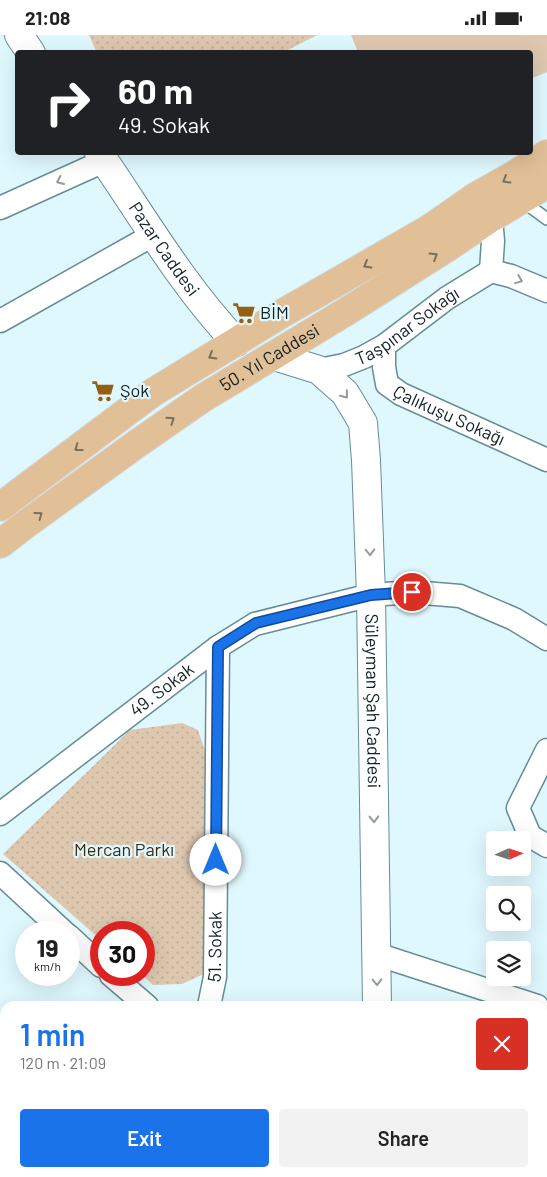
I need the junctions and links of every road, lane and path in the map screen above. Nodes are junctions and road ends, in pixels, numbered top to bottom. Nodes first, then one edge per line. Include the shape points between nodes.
1 (19, 35) edge
2 (29, 50) edge
3 (547, 154) edge
4 (102, 157) edge
5 (547, 185) edge
6 (522, 201) junction
7 (0, 208) edge
8 (483, 208) junction
9 (547, 219) edge
10 (153, 235) junction
11 (491, 271) junction
12 (547, 291) edge
13 (0, 321) edge
14 (236, 343) junction
15 (384, 347) junction
16 (274, 355) junction
17 (319, 370) junction
18 (547, 460) edge
19 (0, 507) edge
20 (0, 544) edge
21 (371, 595) junction
22 (547, 639) edge
23 (218, 647) junction
24 (547, 750) edge
25 (0, 814) edge
26 (547, 846) edge
27 (0, 873) edge
28 (52, 921) edge
29 (80, 946) edge
30 (376, 954) junction
31 (90, 956) edge
32 (124, 986) edge
33 (141, 1001) edge
34 (211, 1001) edge
35 (378, 1001) edge
36 (521, 1001) edge

1 - 2 street
3 -> 8 main road, 50. Yıl Caddesi via 514,175
4 -> 7 street
4 - 10 street, Pazar Caddesi
5 - 6 main road, 50. Yıl Caddesi
6 - 8 main road, 50. Yıl Caddesi
6 - 9 lane
8 - 11 street via 492,241
8 -> 14 main road, 50. Yıl Caddesi via 429,229
16 -> 8 main road, 50. Yıl Caddesi via 440,252
10 - 13 street
10 - 14 street, Pazar Caddesi via 217,323
11 -> 12 street
11 - 15 street, Taşpınar Sokağı via 447,298
14 - 16 main road
14 -> 19 main road, 50. Yıl Caddesi via 152,393
15 - 17 street, Taşpınar Sokağı via 344,365
15 - 18 street, Çalıkuşu Sokağı via 387,384 400,394
16 - 17 street, Süleyman Şah Caddesi
20 -> 16 main road, 50. Yıl Caddesi via 187,409
17 -> 21 street, Süleyman Şah Caddesi via 345,393 362,423
21 - 22 street, 49. Sokak via 412,592 460,596 514,619
21 - 23 street, 49. Sokak via 256,623
21 -> 30 street, Süleyman Şah Caddesi
23 - 25 street, 49. Sokak
23 - 34 street, 51. Sokak via 215,977
24 - 26 street via 518,808 530,836
27 - 28 street
29 - 31 street
30 -> 35 street, Süleyman Şah Caddesi
30 - 36 street
32 - 33 street

